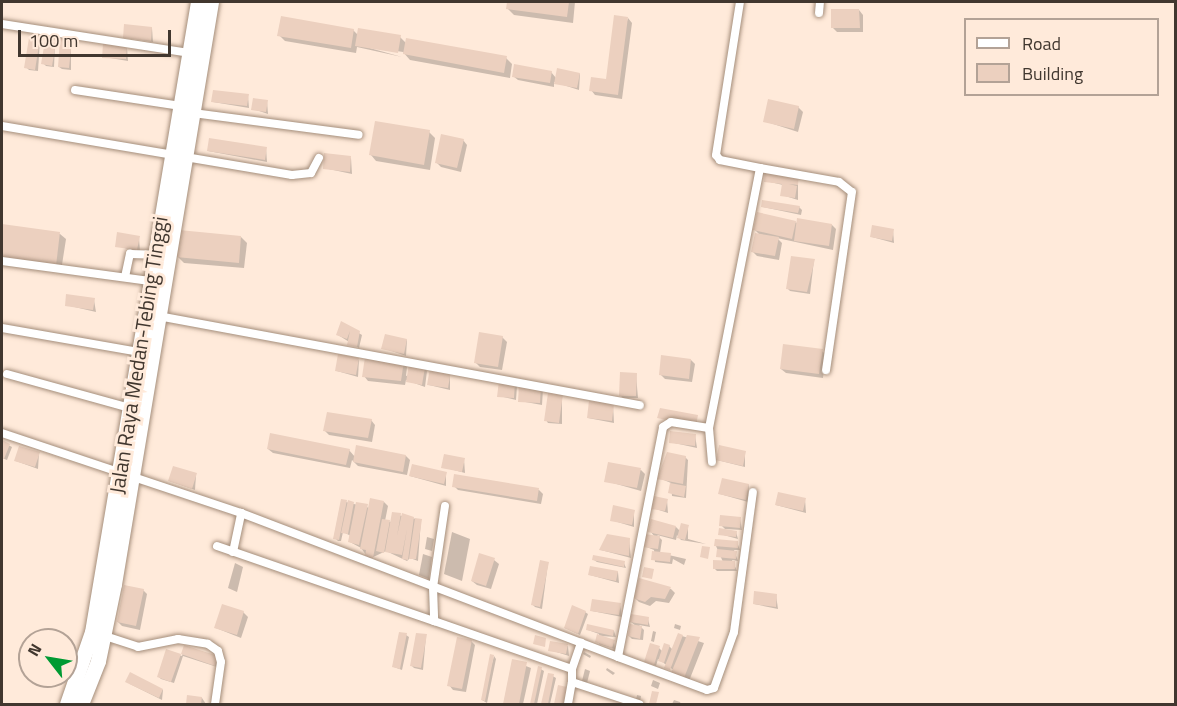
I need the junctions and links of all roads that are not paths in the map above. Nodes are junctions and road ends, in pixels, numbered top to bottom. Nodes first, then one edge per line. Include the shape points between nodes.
1 (740, 2) edge
2 (820, 2) edge
3 (203, 7) edge
4 (819, 14) dead end
5 (2, 24) edge
6 (189, 53) junction
7 (75, 90) dead end
8 (187, 110) junction
9 (2, 126) edge
10 (359, 135) dead end
11 (179, 154) junction
12 (319, 158) dead end
13 (760, 168) junction
14 (154, 255) junction
15 (2, 261) edge
16 (125, 277) junction
17 (150, 281) junction
18 (158, 316) junction
19 (2, 328) edge
20 (145, 344) junction
21 (826, 370) dead end
22 (7, 374) dead end
23 (640, 405) dead end
24 (130, 408) junction
25 (709, 429) junction
26 (2, 433) edge
27 (712, 462) dead end
28 (125, 476) junction
29 (753, 492) dead end
30 (445, 506) dead end
31 (241, 513) junction
32 (217, 546) dead end
33 (233, 552) junction
34 (433, 587) junction
35 (434, 621) junction
36 (98, 634) junction
37 (581, 643) junction
38 (618, 657) junction
39 (573, 669) junction
40 (572, 682) junction
41 (67, 705) edge
42 (81, 705) edge
43 (215, 705) edge
44 (568, 705) edge
45 (639, 705) edge

1 - 13 street via 716,155 720,160
2 - 4 street
3 - 6 highway, Jalan Raya Medan-Tebing Tinggi
3 - 8 highway, Jalan Raya Medan-Tebing Tinggi
5 - 6 street
6 - 8 highway, Jalan Raya Medan-Tebing Tinggi
7 - 8 street
8 - 10 street
8 - 11 highway, Jalan Raya Medan-Tebing Tinggi
9 - 11 street
11 - 12 street via 304,176 315,169
11 - 14 highway, Jalan Raya Medan-Tebing Tinggi
11 - 18 highway, Jalan Raya Medan-Tebing Tinggi
13 - 21 street via 839,182 852,192
13 - 25 street
14 - 16 street via 130,254
14 - 17 highway, Jalan Raya Medan-Tebing Tinggi
15 - 16 street
16 - 17 street
17 - 20 highway, Jalan Raya Medan-Tebing Tinggi
18 - 20 highway, Jalan Raya Medan-Tebing Tinggi
18 - 23 street
19 - 20 street
20 - 24 highway, Jalan Raya Medan-Tebing Tinggi
20 - 28 highway, Jalan Raya Medan-Tebing Tinggi
22 - 24 street
24 - 28 highway, Jalan Raya Medan-Tebing Tinggi
25 - 27 street
25 - 38 street via 671,422 663,428
26 - 28 street
28 - 31 street
28 - 36 highway, Jalan Raya Medan-Tebing Tinggi
29 - 38 street via 734,632 714,688 707,690
30 - 34 street
31 - 33 street
31 - 34 street
32 - 33 street
33 - 35 street
34 - 35 street
34 - 37 street
35 - 39 street
36 - 41 highway, Jalan Raya Medan-Tebing Tinggi
36 - 42 highway, Jalan Raya Medan-Tebing Tinggi
36 - 43 street via 138,647 178,639 208,644 218,651 221,662
37 - 38 street
37 - 39 street
39 - 40 street
40 - 44 street
40 - 45 street

